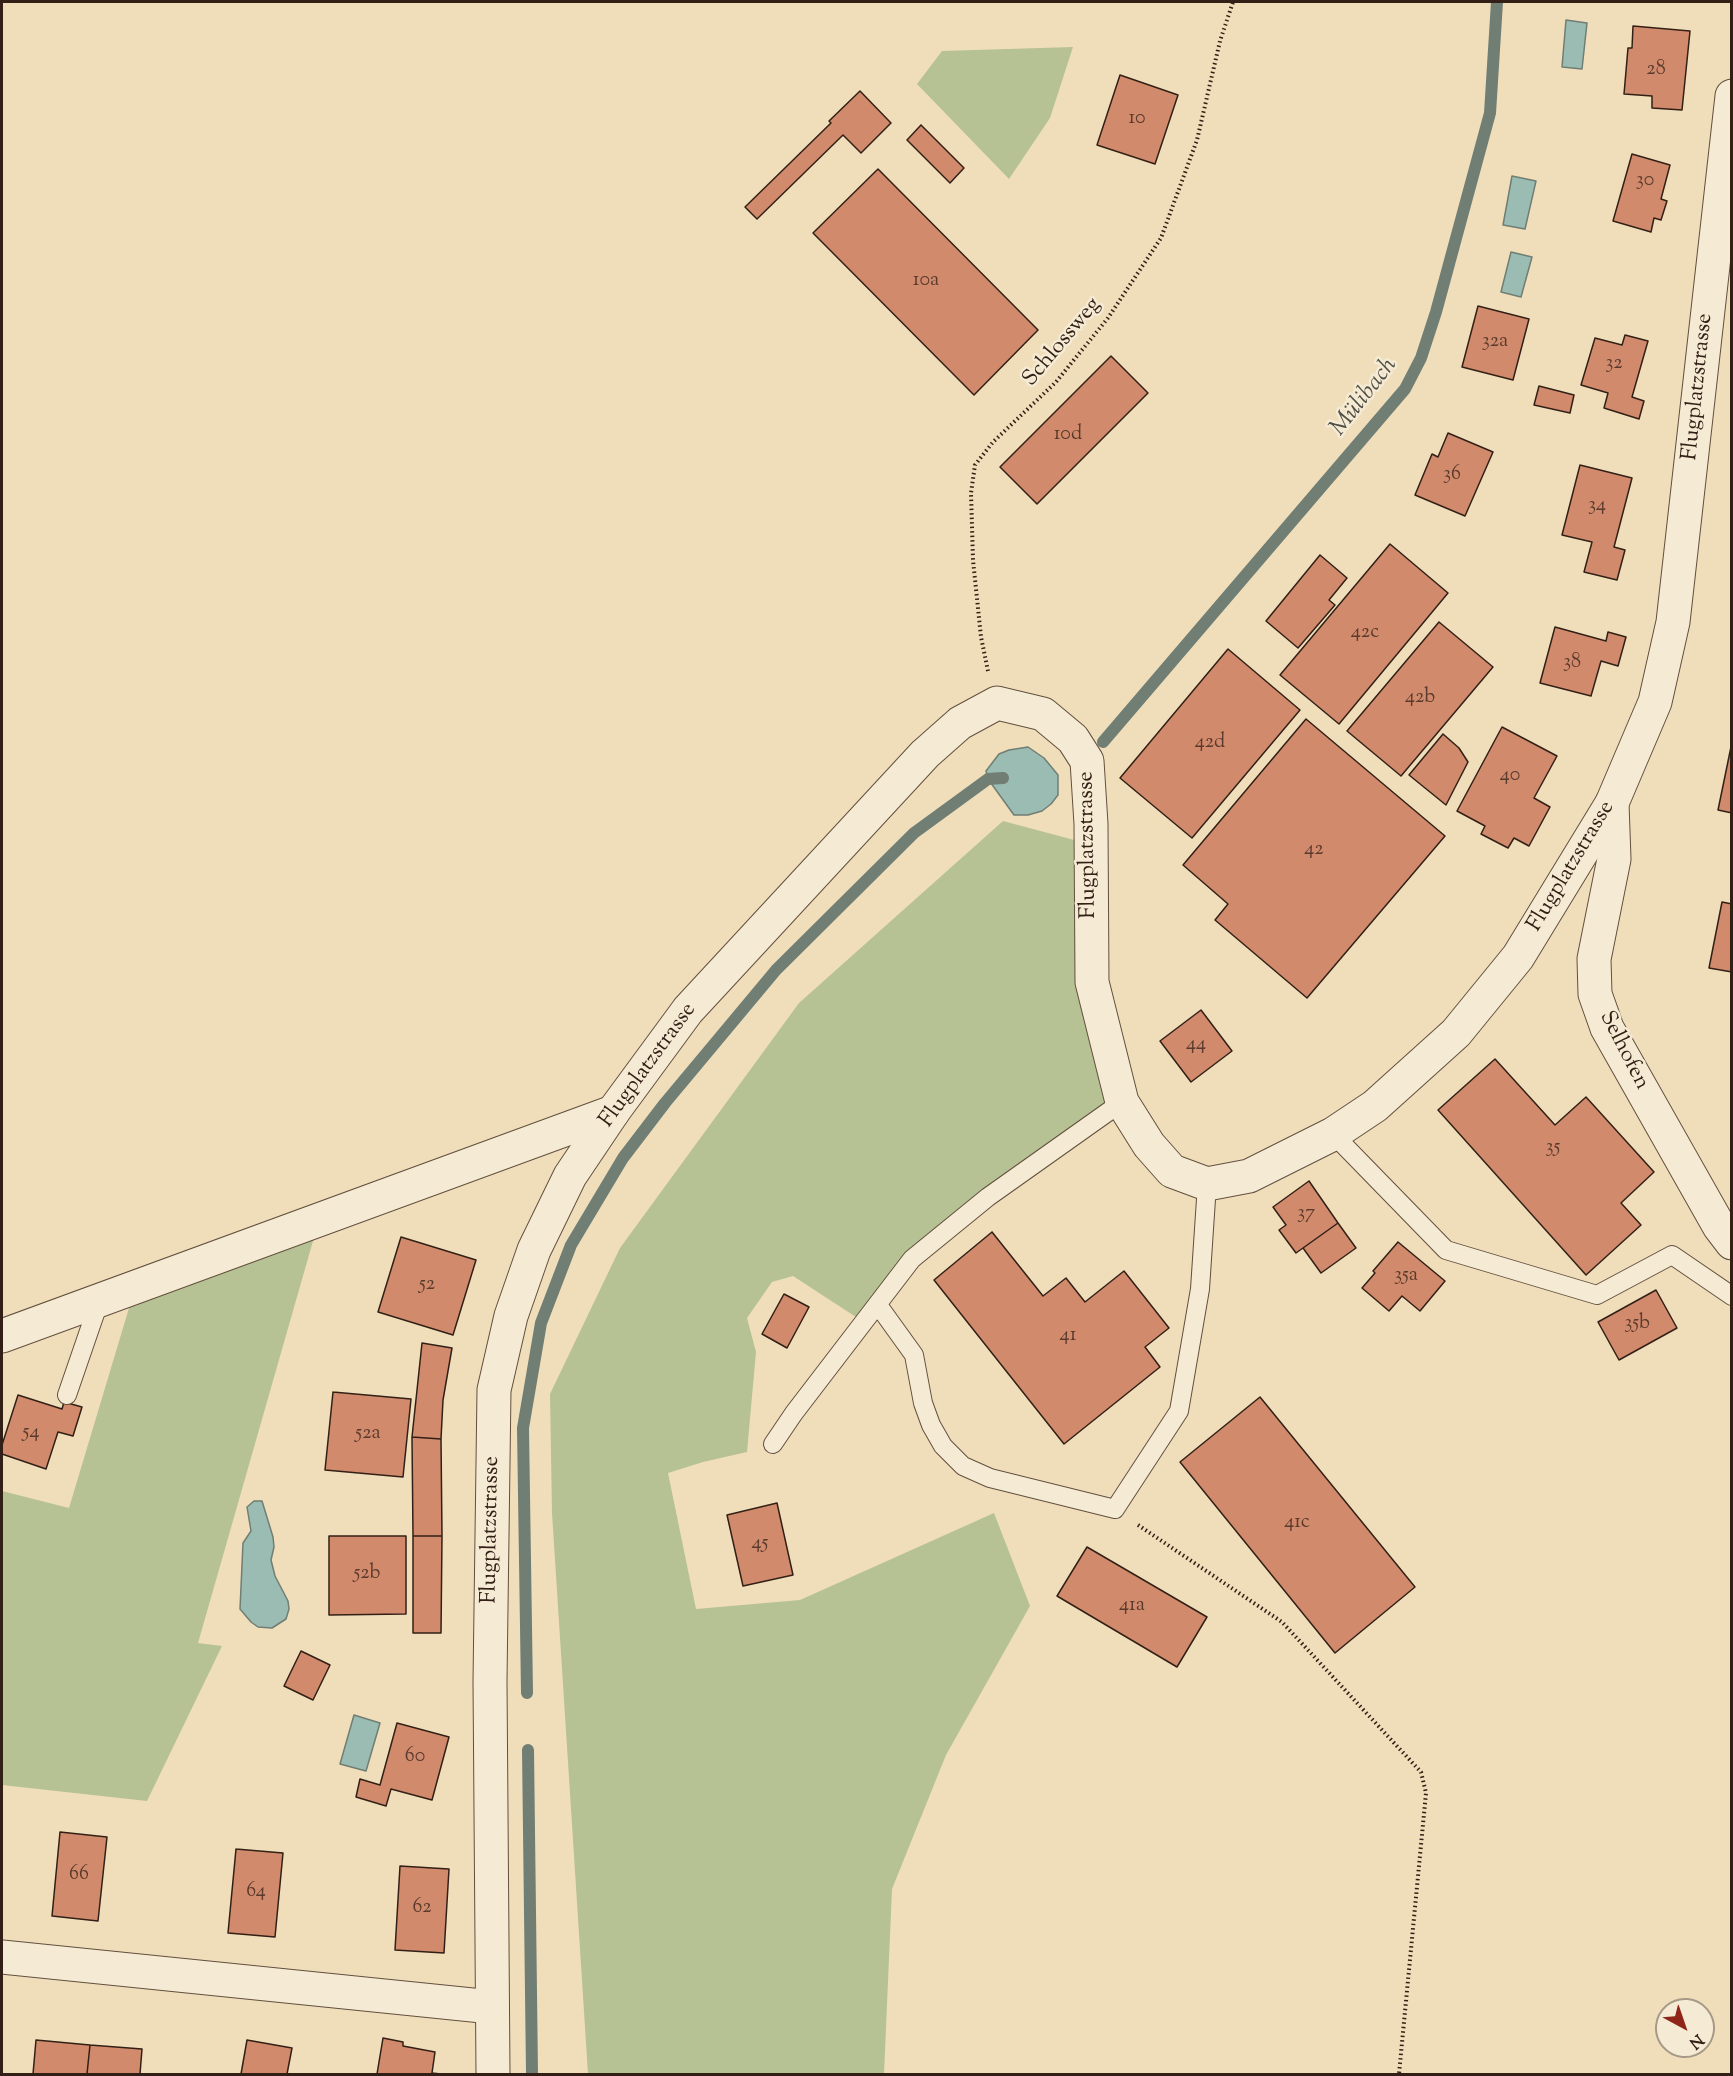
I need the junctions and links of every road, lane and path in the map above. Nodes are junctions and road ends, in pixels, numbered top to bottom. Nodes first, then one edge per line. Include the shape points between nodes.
1 (1233, 2) edge
2 (1731, 96) edge
3 (996, 703) junction
4 (1612, 803) junction
5 (1122, 1102) junction
6 (613, 1112) junction
7 (1333, 1134) junction
8 (1207, 1184) junction
9 (1731, 1243) edge
10 (1731, 1296) edge
11 (99, 1302) junction
12 (878, 1305) junction
13 (2, 1336) edge
14 (68, 1395) dead end
15 (773, 1444) dead end
16 (1115, 1509) junction
17 (2, 1957) edge
18 (492, 2007) junction
19 (493, 2074) edge
20 (1399, 2074) edge

1 - 3 path, Schlossweg via 1197,140 1161,238 1108,318 1064,373 993,442 975,465 971,493 973,560 981,637
2 - 4 street, Flugplatzstrasse via 1673,622 1655,702
3 - 5 street, Flugplatzstrasse via 1043,714 1072,739 1087,761 1092,982
3 - 6 street, Flugplatzstrasse via 960,723 925,754 688,1010
4 - 7 street, Flugplatzstrasse via 1518,957 1456,1033 1375,1106
4 - 9 street, Selhofen via 1614,859 1594,959 1595,993 1607,1028
5 - 8 street, Flugplatzstrasse via 1149,1145 1172,1171
5 - 12 lane via 988,1197 912,1259
6 - 11 street
6 - 18 street, Flugplatzstrasse via 570,1176 534,1250 511,1316 494,1390 490,1682
7 - 8 street, Flugplatzstrasse via 1249,1176
7 - 10 lane via 1446,1250 1597,1295 1672,1255
8 - 16 lane via 1200,1289 1179,1411
11 - 13 street
11 - 14 lane
12 - 15 lane
12 - 16 lane via 914,1355 931,1425 943,1446 963,1466 990,1478
16 - 20 path via 1282,1622 1421,1772 1426,1793
17 - 18 street
18 - 19 street, Flugplatzstrasse

